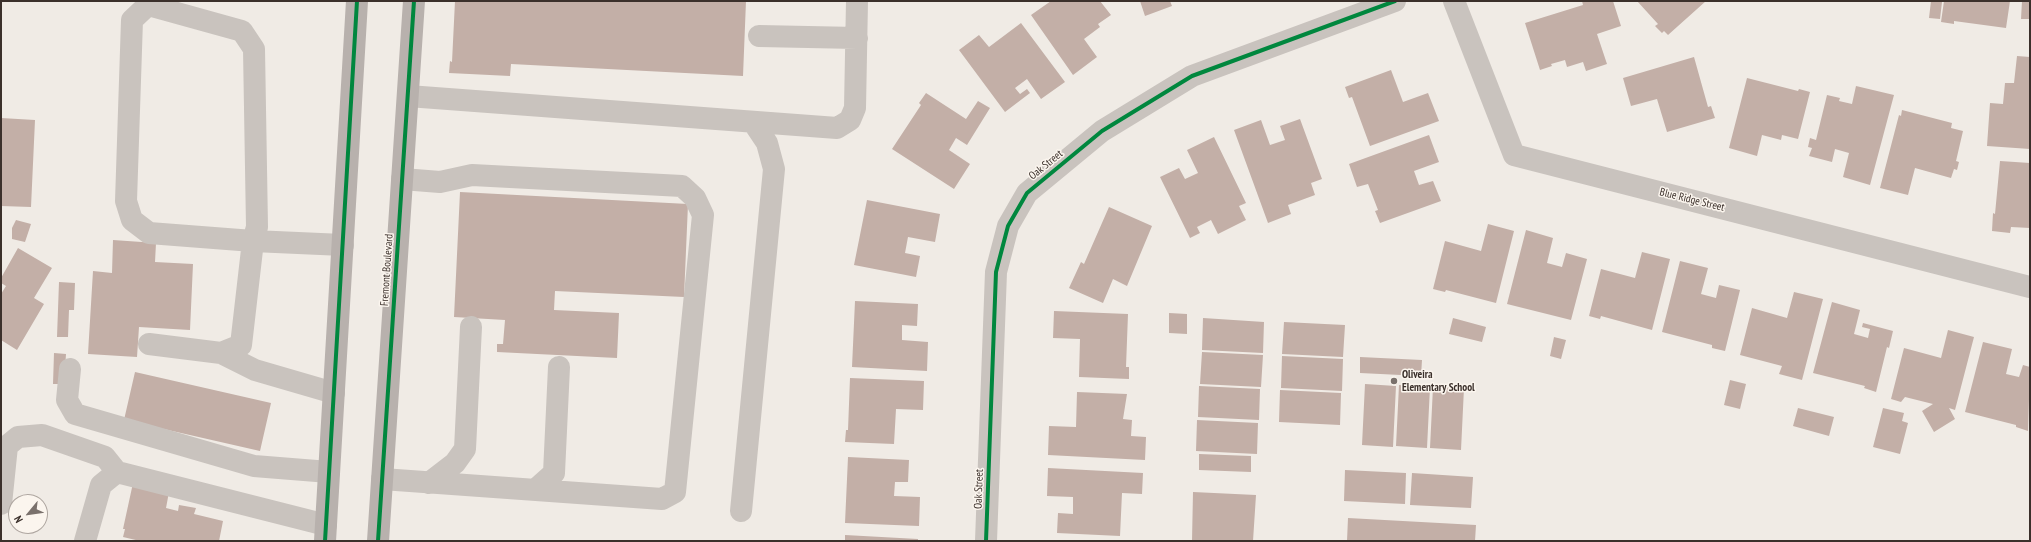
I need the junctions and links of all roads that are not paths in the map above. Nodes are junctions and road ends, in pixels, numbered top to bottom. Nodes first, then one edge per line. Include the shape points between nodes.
1 (357, 1) edge
2 (414, 1) edge
3 (857, 1) edge
4 (1395, 1) edge
5 (1454, 1) edge
6 (759, 36) dead end
7 (857, 38) junction
8 (408, 96) junction
9 (753, 122) junction
10 (402, 179) junction
11 (253, 241) junction
12 (343, 245) junction
13 (2030, 287) edge
14 (471, 327) dead end
15 (149, 344) dead end
16 (221, 353) junction
17 (559, 367) dead end
18 (70, 369) dead end
19 (334, 393) junction
20 (117, 472) junction
21 (329, 472) junction
22 (382, 479) junction
23 (429, 482) junction
24 (535, 490) junction
25 (1, 504) edge
26 (741, 511) dead end
27 (326, 533) edge
28 (85, 541) edge
29 (378, 541) edge
30 (986, 541) edge

1 - 12 main road
2 - 8 main road, Fremont Boulevard
3 - 7 street
4 - 30 street, Oak Street via 1192,76 1102,131 1026,193 1008,226 996,272
5 - 13 street, Blue Ridge Street via 1514,155
6 - 7 street
7 - 9 street via 855,108 850,120 837,128
8 - 9 street
8 - 10 main road, Fremont Boulevard
9 - 26 street via 767,142 774,169
10 - 22 main road, Fremont Boulevard
10 - 24 street via 440,182 472,175 682,186 695,198 703,215 675,492 662,499
11 - 11 street via 149,233 132,220 126,201 132,20 148,5 242,31 254,49 257,227
11 - 12 street
11 - 16 street via 241,345
12 - 19 main road
14 - 23 street via 465,449 455,462
15 - 16 street
16 - 19 street via 255,370
17 - 24 street via 554,473
18 - 21 street via 67,400 75,414 254,466
19 - 21 main road
20 - 25 street via 105,457 42,435 18,437 7,446
20 - 27 street
20 - 28 street via 101,485
21 - 27 main road
22 - 23 street
22 - 29 main road, Fremont Boulevard
23 - 24 street

